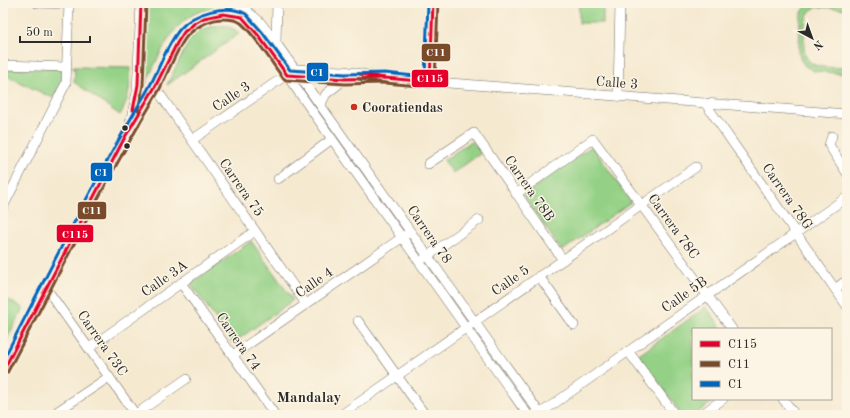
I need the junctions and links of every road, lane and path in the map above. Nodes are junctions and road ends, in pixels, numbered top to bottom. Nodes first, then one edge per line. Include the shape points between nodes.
1 (37, 3) edge
2 (141, 3) edge
3 (227, 3) edge
4 (238, 3) edge
5 (277, 3) edge
6 (432, 3) edge
7 (620, 3) edge
8 (69, 4) edge
9 (242, 17) junction
10 (276, 43) junction
11 (3, 65) edge
12 (67, 67) junction
13 (298, 73) junction
14 (286, 75) junction
15 (385, 78) junction
16 (344, 79) junction
17 (430, 82) junction
18 (154, 87) junction
19 (618, 96) junction
20 (705, 103) junction
21 (321, 104) junction
22 (847, 114) edge
23 (832, 136) dead end
24 (125, 137) junction
25 (332, 139) junction
26 (192, 140) junction
27 (428, 164) dead end
28 (696, 167) dead end
29 (847, 173) edge
30 (278, 179) dead end
31 (516, 194) junction
32 (847, 197) edge
33 (641, 205) junction
34 (3, 207) edge
35 (479, 220) dead end
36 (255, 231) junction
37 (411, 231) junction
38 (796, 233) junction
39 (402, 238) junction
40 (428, 256) junction
41 (563, 260) junction
42 (420, 262) junction
43 (539, 276) junction
44 (847, 280) edge
45 (181, 283) junction
46 (46, 288) junction
47 (835, 288) junction
48 (707, 295) junction
49 (306, 304) junction
50 (847, 306) edge
51 (358, 321) dead end
52 (475, 321) junction
53 (574, 326) dead end
54 (466, 327) junction
55 (731, 328) edge
56 (89, 348) junction
57 (628, 351) junction
58 (233, 355) junction
59 (4, 368) edge
60 (397, 376) junction
61 (110, 377) junction
62 (186, 378) dead end
63 (722, 400) edge
64 (784, 400) edge
65 (58, 411) dead end
66 (136, 415) edge
67 (275, 415) edge
68 (341, 415) edge
69 (425, 415) edge
70 (528, 415) edge
71 (540, 415) edge
72 (675, 415) edge
73 (701, 415) edge
74 (795, 415) edge

1 - 8 street
2 - 24 street via 137,92
3 - 9 street, Carrera 78
4 - 10 street, Carrera 78 via 260,22
5 - 10 street
6 - 17 street
7 - 19 street
8 - 12 street
9 - 14 street, Carrera 78
9 - 18 street via 222,14 195,23 180,37
10 - 13 street, Carrera 78
11 - 12 street
12 - 34 street via 63,91
13 - 14 street, Calle 3
13 - 15 street, Calle 3 via 344,71
13 - 16 street, Calle 3
13 - 21 street, Carrera 78
14 - 25 street, Carrera 78
14 - 26 street, Calle 3
15 - 16 street, Calle 3
15 - 17 street, Calle 3
16 - 21 street via 326,94
17 - 19 street, Calle 3
18 - 24 street
18 - 26 street, Carrera 75
19 - 20 street, Calle 3
20 - 22 street, Calle 3
20 - 38 street, Carrera 78G
21 - 37 street, Carrera 78
23 - 29 street via 830,144
24 - 46 street
25 - 30 street
25 - 39 street, Carrera 78
26 - 36 street, Carrera 75
27 - 31 street, Carrera 78B via 474,133
28 - 33 street, Calle 5
31 - 33 street, Carrera 78C via 593,139
31 - 41 street, Carrera 78B
32 - 38 street, Calle 5B
33 - 41 street, Calle 5
33 - 48 street, Carrera 78C
35 - 40 street
36 - 45 street, Calle 3A
36 - 49 street, Carrera 75
37 - 39 street, Calle 4
37 - 40 street, Carrera 78
38 - 47 street, Carrera 78G
38 - 48 street, Calle 5B
39 - 42 street, Carrera 78
39 - 49 street, Calle 4
40 - 42 street
40 - 52 street, Carrera 78
41 - 43 street, Calle 5
42 - 54 street, Carrera 78
43 - 52 street, Calle 5
43 - 53 street
44 - 47 street
45 - 56 street, Calle 3A
45 - 58 street, Carrera 74
46 - 56 street, Carrera 73C
46 - 59 street
47 - 50 street, Carrera 78G
48 - 55 street, Carrera 78C
48 - 57 street, Calle 5B
49 - 58 street, Calle 4
51 - 60 street
52 - 54 street, Calle 5
52 - 71 street, Carrera 78
54 - 60 street, Calle 5
54 - 70 street, Carrera 78
56 - 61 street, Carrera 73C
57 - 71 street, Calle 5B
57 - 72 street
58 - 67 street, Carrera 74
60 - 68 street, Calle 5
60 - 69 street
61 - 65 street
61 - 66 street, Carrera 73C
62 - 66 street
63 - 73 street
64 - 74 street

